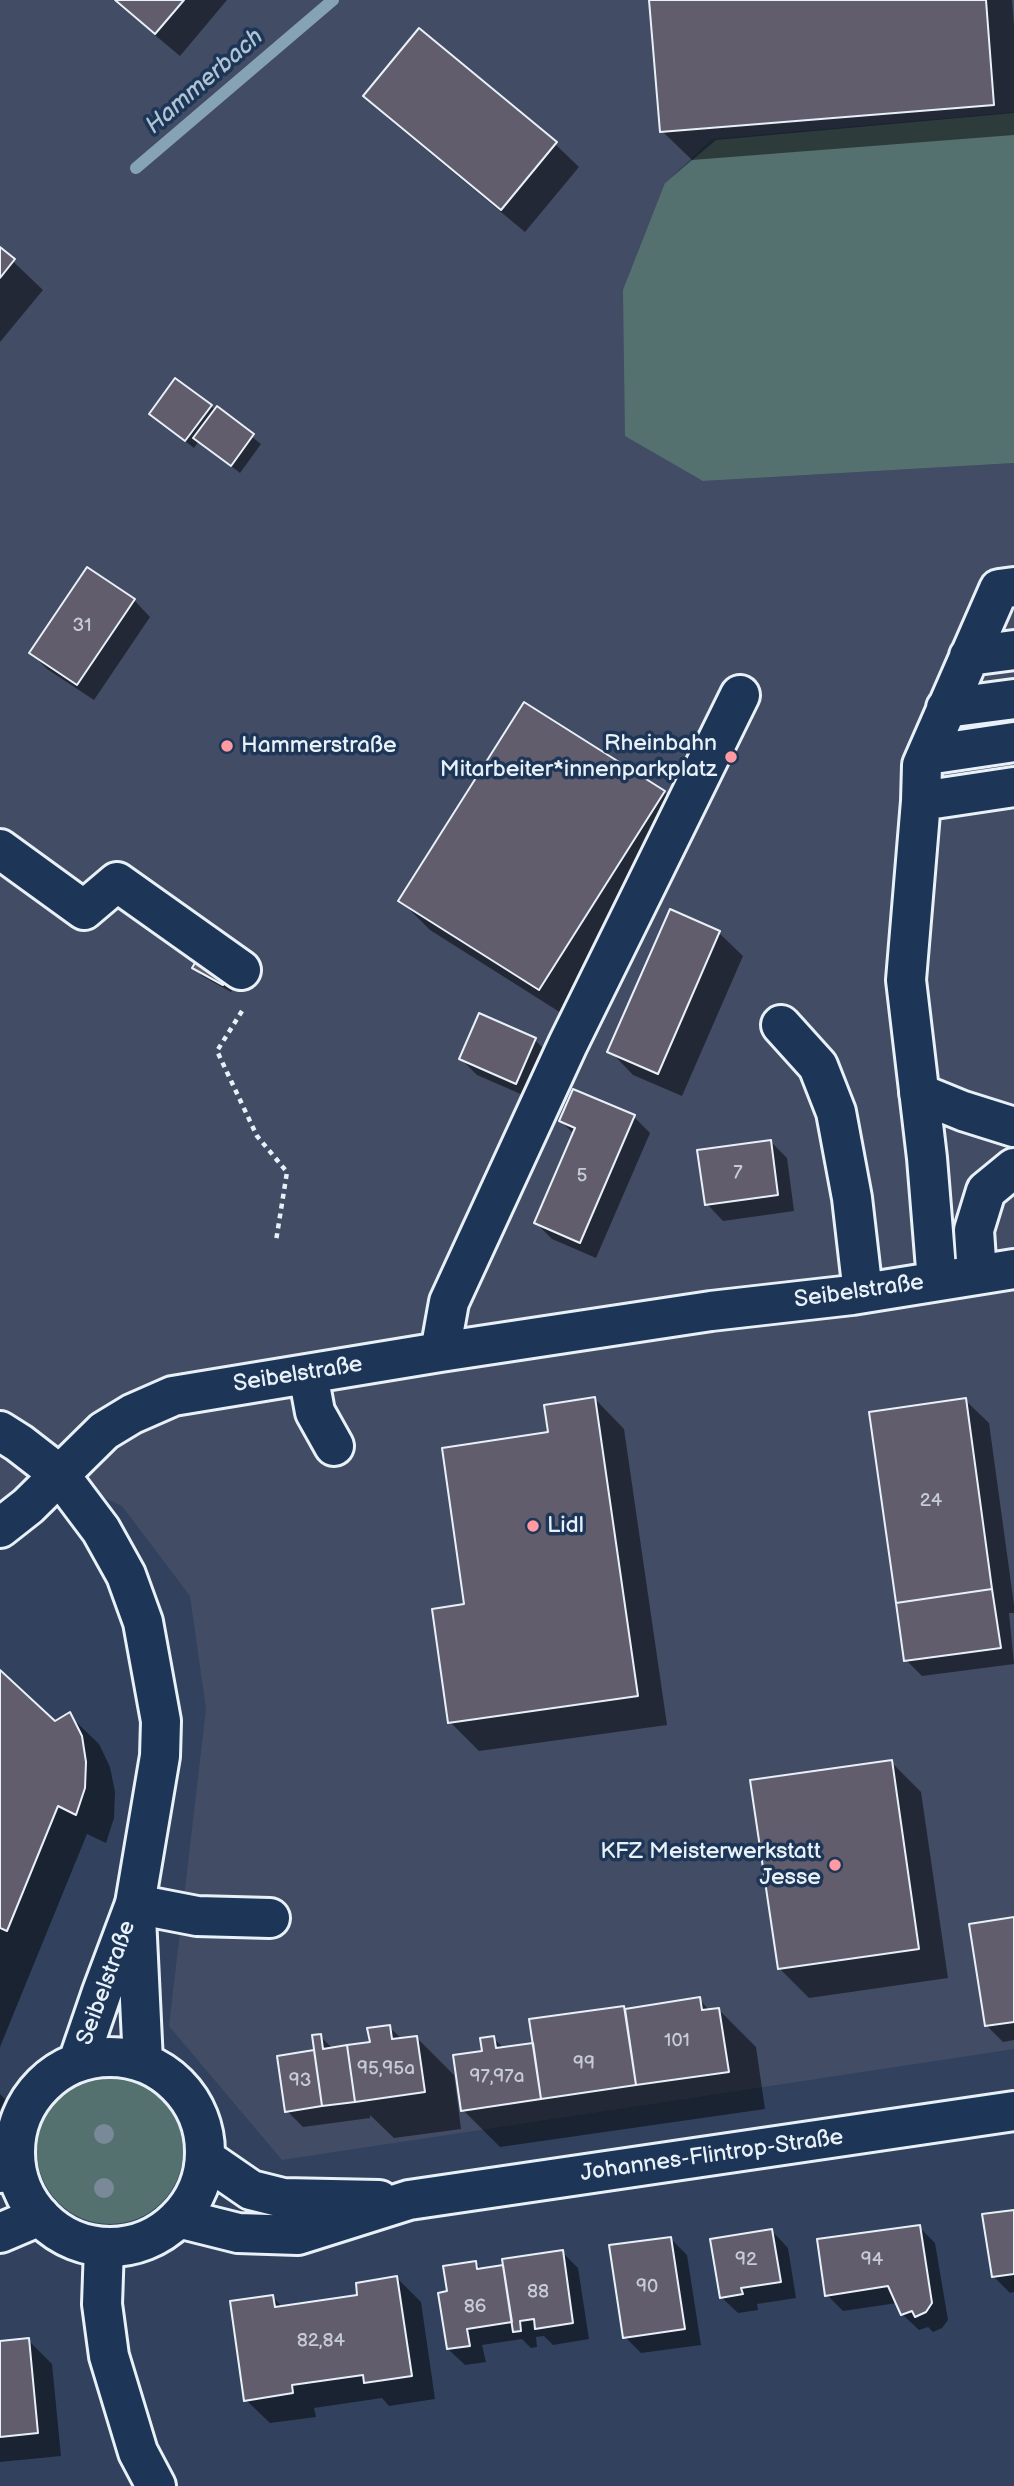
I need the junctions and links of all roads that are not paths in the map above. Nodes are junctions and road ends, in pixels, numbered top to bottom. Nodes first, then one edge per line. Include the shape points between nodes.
1 (1014, 587) edge
2 (1014, 650) edge
3 (1014, 673) edge
4 (740, 695) dead end
5 (1014, 699) edge
6 (953, 708) edge
7 (1014, 720) edge
8 (1014, 742) edge
9 (1014, 767) edge
10 (1014, 787) edge
11 (0, 849) edge
12 (241, 970) road end
13 (781, 1025) dead end
14 (919, 1093) junction
15 (1014, 1128) edge
16 (1014, 1168) edge
17 (1014, 1269) edge
18 (977, 1275) junction
19 (937, 1281) junction
20 (863, 1293) junction
21 (440, 1352) junction
22 (308, 1374) junction
23 (0, 1431) edge
24 (334, 1446) dead end
25 (59, 1474) junction
26 (0, 1528) edge
27 (135, 1904) junction
28 (270, 1918) dead end
29 (78, 2062) junction
30 (143, 2062) junction
31 (1014, 2111) edge
32 (206, 2159) junction
33 (8, 2166) edge
34 (409, 2200) junction
35 (40, 2216) junction
36 (178, 2218) junction
37 (0, 2233) edge
38 (104, 2247) junction
39 (156, 2486) edge

1 - 6 main road via 999,589
2 - 6 main road
3 - 6 main road
4 - 21 main road via 568,1044 449,1302
5 - 6 main road
6 - 7 main road
6 - 8 main road
6 - 9 main road
6 - 10 main road
6 - 14 main road via 906,981
11 - 12 main road via 84,910 117,882
13 - 20 main road via 818,1066 836,1112
14 - 15 main road
14 - 19 main road
16 - 18 main road via 986,1191 974,1230
17 - 18 main road, Seibelstraße
18 - 19 main road, Seibelstraße
19 - 20 main road, Seibelstraße
20 - 21 main road, Seibelstraße
21 - 22 main road, Seibelstraße
22 - 24 main road via 315,1412
22 - 25 main road, Seibelstraße via 173,1396 104,1431
23 - 25 main road
25 - 26 main road
25 - 27 main road, Seibelstraße via 101,1530 126,1575 143,1622 155,1681 160,1756
27 - 28 main road via 197,1916
27 - 29 main road, Seibelstraße
27 - 30 main road, Seibelstraße
29 - 30 main road via 101,2056
29 - 33 main road via 39,2088 24,2110
30 - 32 main road via 164,2073 190,2102 205,2137
31 - 34 main road, Johannes-Flintrop-Straße
32 - 34 main road, Johannes-Flintrop-Straße via 251,2190 283,2198
32 - 36 main road via 192,2199
33 - 35 main road
34 - 36 main road, Johannes-Flintrop-Straße via 298,2235 238,2233
35 - 37 main road
35 - 38 main road via 80,2242
36 - 38 main road via 142,2241
38 - 39 main road via 102,2304 109,2356 138,2452

